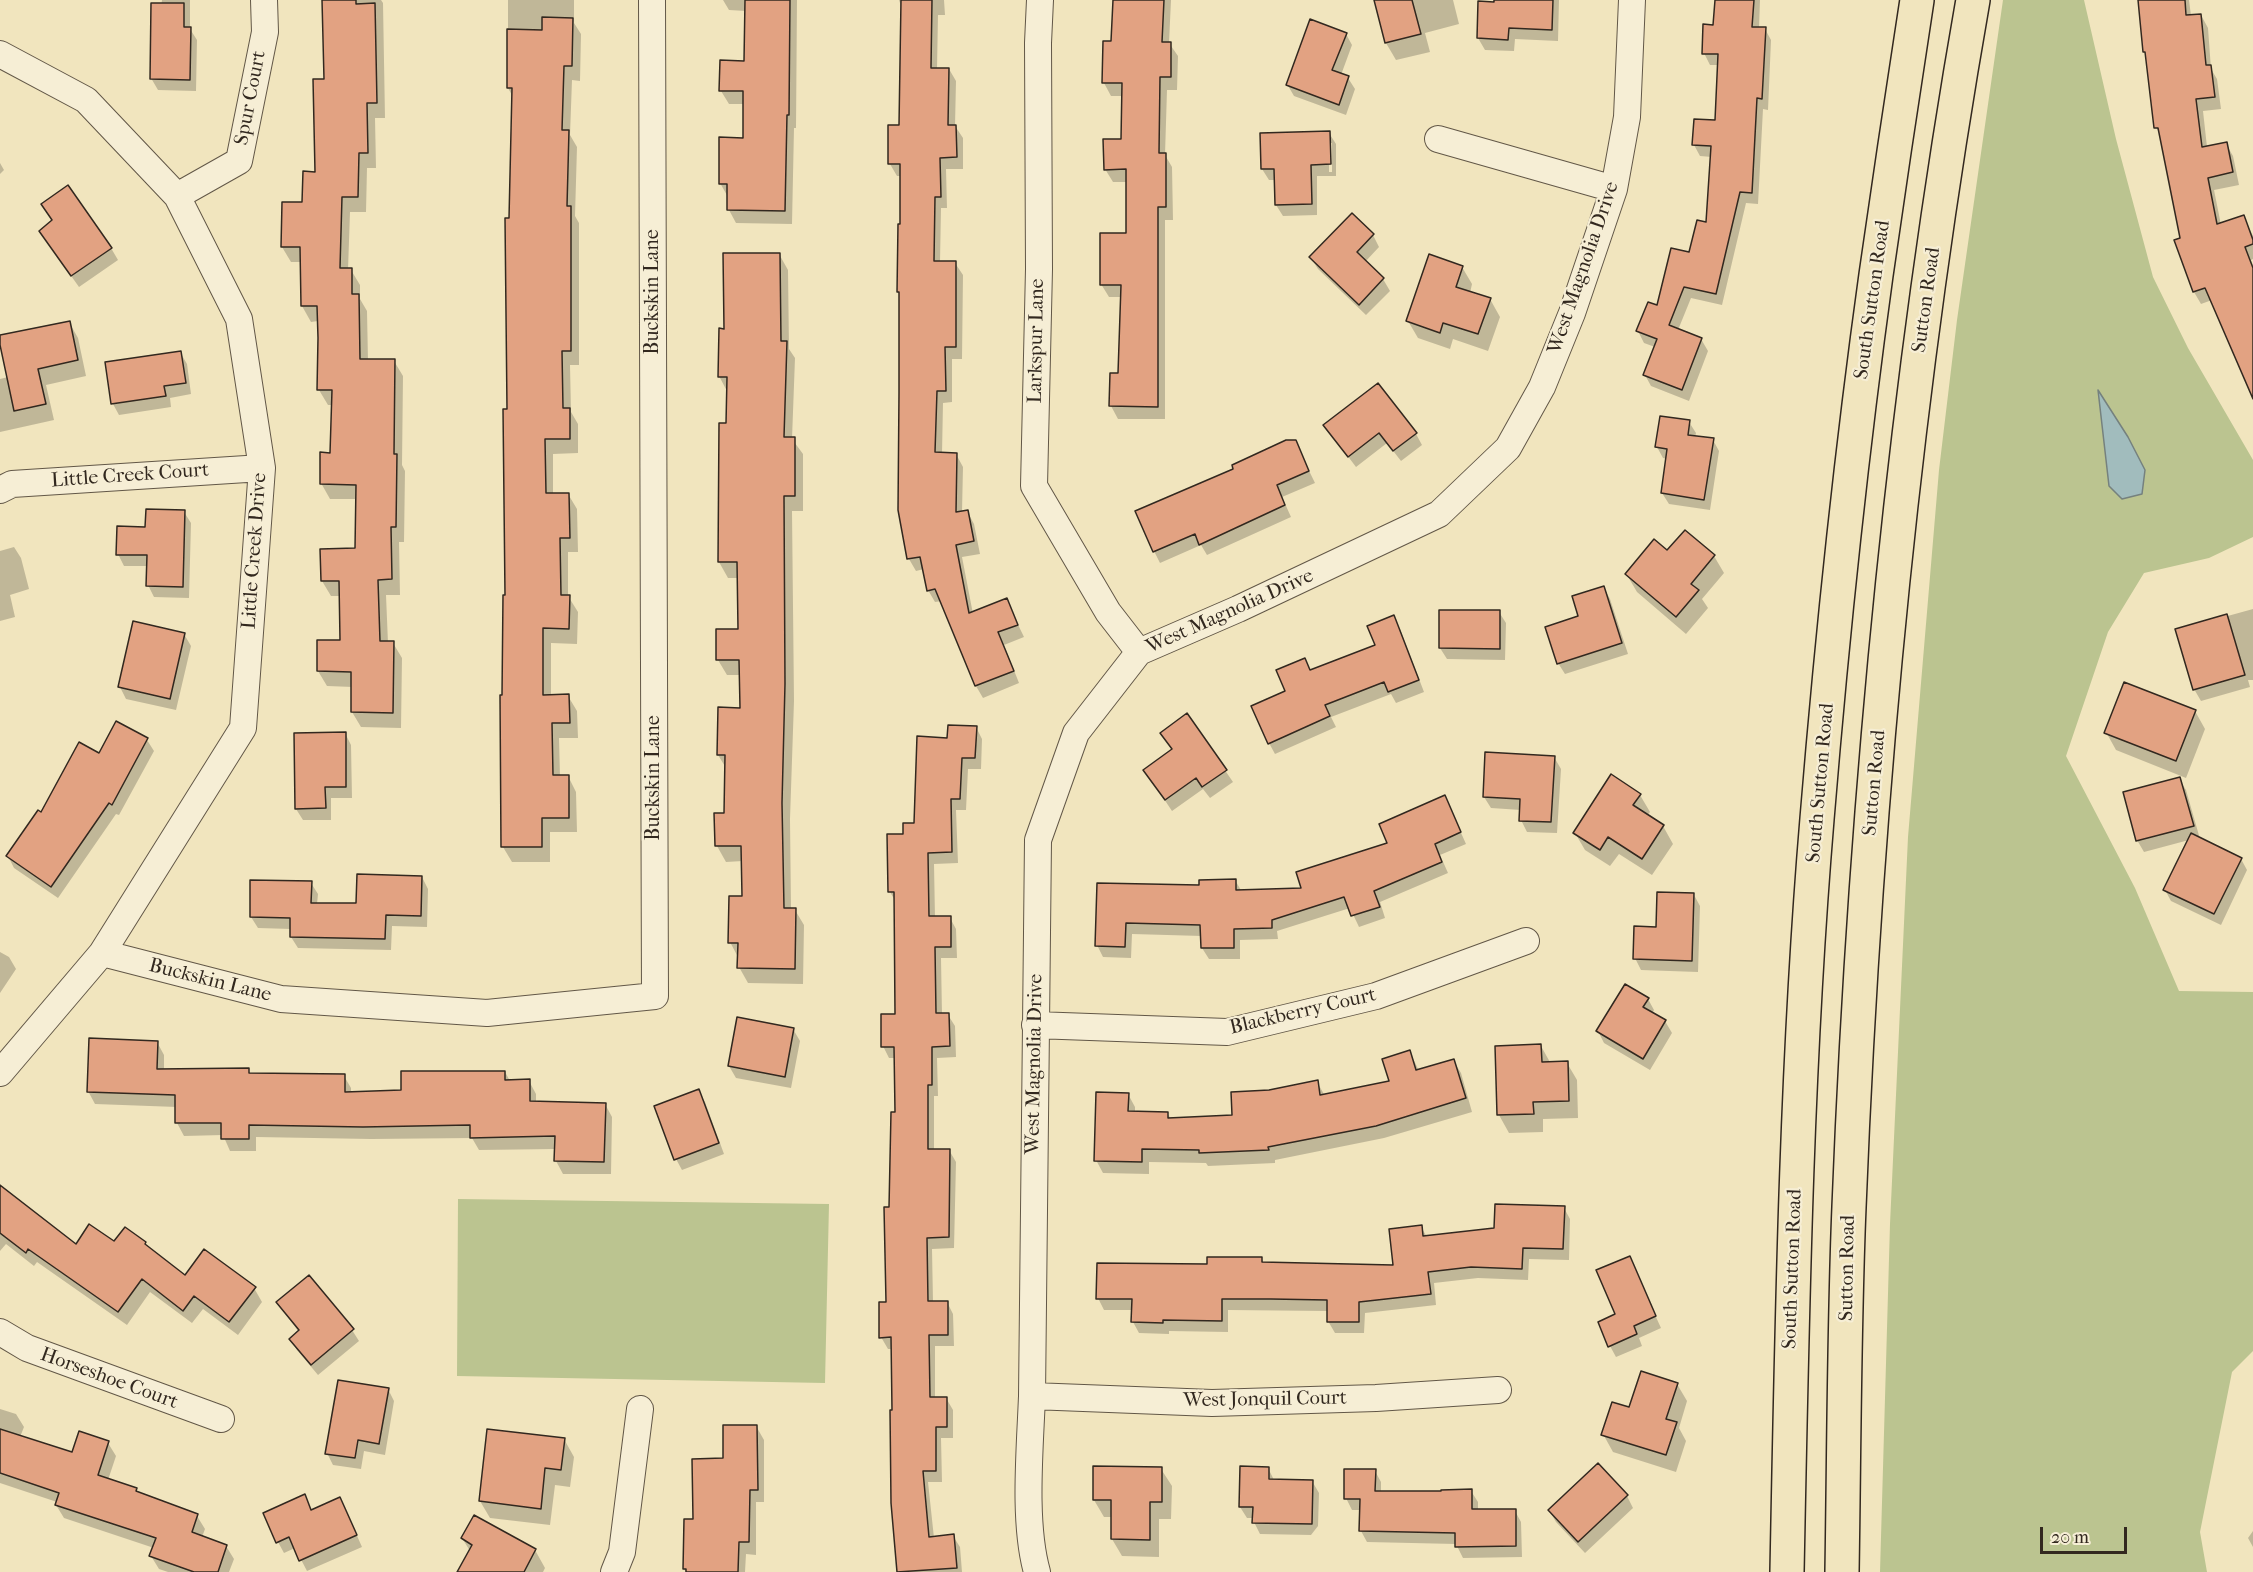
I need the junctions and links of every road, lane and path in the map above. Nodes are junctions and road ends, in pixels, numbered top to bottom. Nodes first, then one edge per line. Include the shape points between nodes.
1 (264, 0) edge
2 (652, 0) edge
3 (1040, 0) edge
4 (1632, 0) edge
5 (1917, 0) edge
6 (1973, 0) edge
7 (0, 54) edge
8 (1438, 139) dead end
9 (1614, 189) junction
10 (177, 196) junction
11 (262, 468) junction
12 (0, 490) edge
13 (1140, 652) junction
14 (1527, 941) dead end
15 (102, 953) junction
16 (1035, 1025) junction
17 (0, 1073) edge
18 (0, 1332) edge
19 (1498, 1390) dead end
20 (1032, 1396) junction
21 (640, 1409) dead end
22 (222, 1419) dead end
23 (614, 1572) edge
24 (1037, 1572) edge
25 (1787, 1572) edge
26 (1842, 1572) edge

1 - 10 street, Spur Court via 265,32 239,160
2 - 15 street, Buckskin Lane via 655,996 487,1013 281,999
3 - 13 street, Larkspur Lane via 1034,486 1108,612
4 - 9 street, West Magnolia Drive via 1627,117
5 - 25 main road, South Sutton Road via 1848,492 1817,820 1794,1214
6 - 26 main road, Sutton Road via 1915,390 1880,729 1849,1210
7 - 10 street, Little Creek Drive via 86,100
8 - 9 street
9 - 13 street, West Magnolia Drive via 1542,387 1508,448 1439,514
10 - 11 street, Little Creek Drive via 239,319
11 - 12 street, Little Creek Court via 12,484
11 - 15 street, Little Creek Drive via 243,728
13 - 16 street, West Magnolia Drive via 1076,733 1038,840
14 - 16 street, Blackberry Court via 1376,996 1227,1032
15 - 17 street, Little Creek Drive
16 - 20 street, West Magnolia Drive
18 - 22 street, Horseshoe Court via 27,1348
19 - 20 street, West Jonquil Court via 1212,1403
20 - 24 street, West Magnolia Drive via 1031,1550
21 - 23 street via 622,1552

